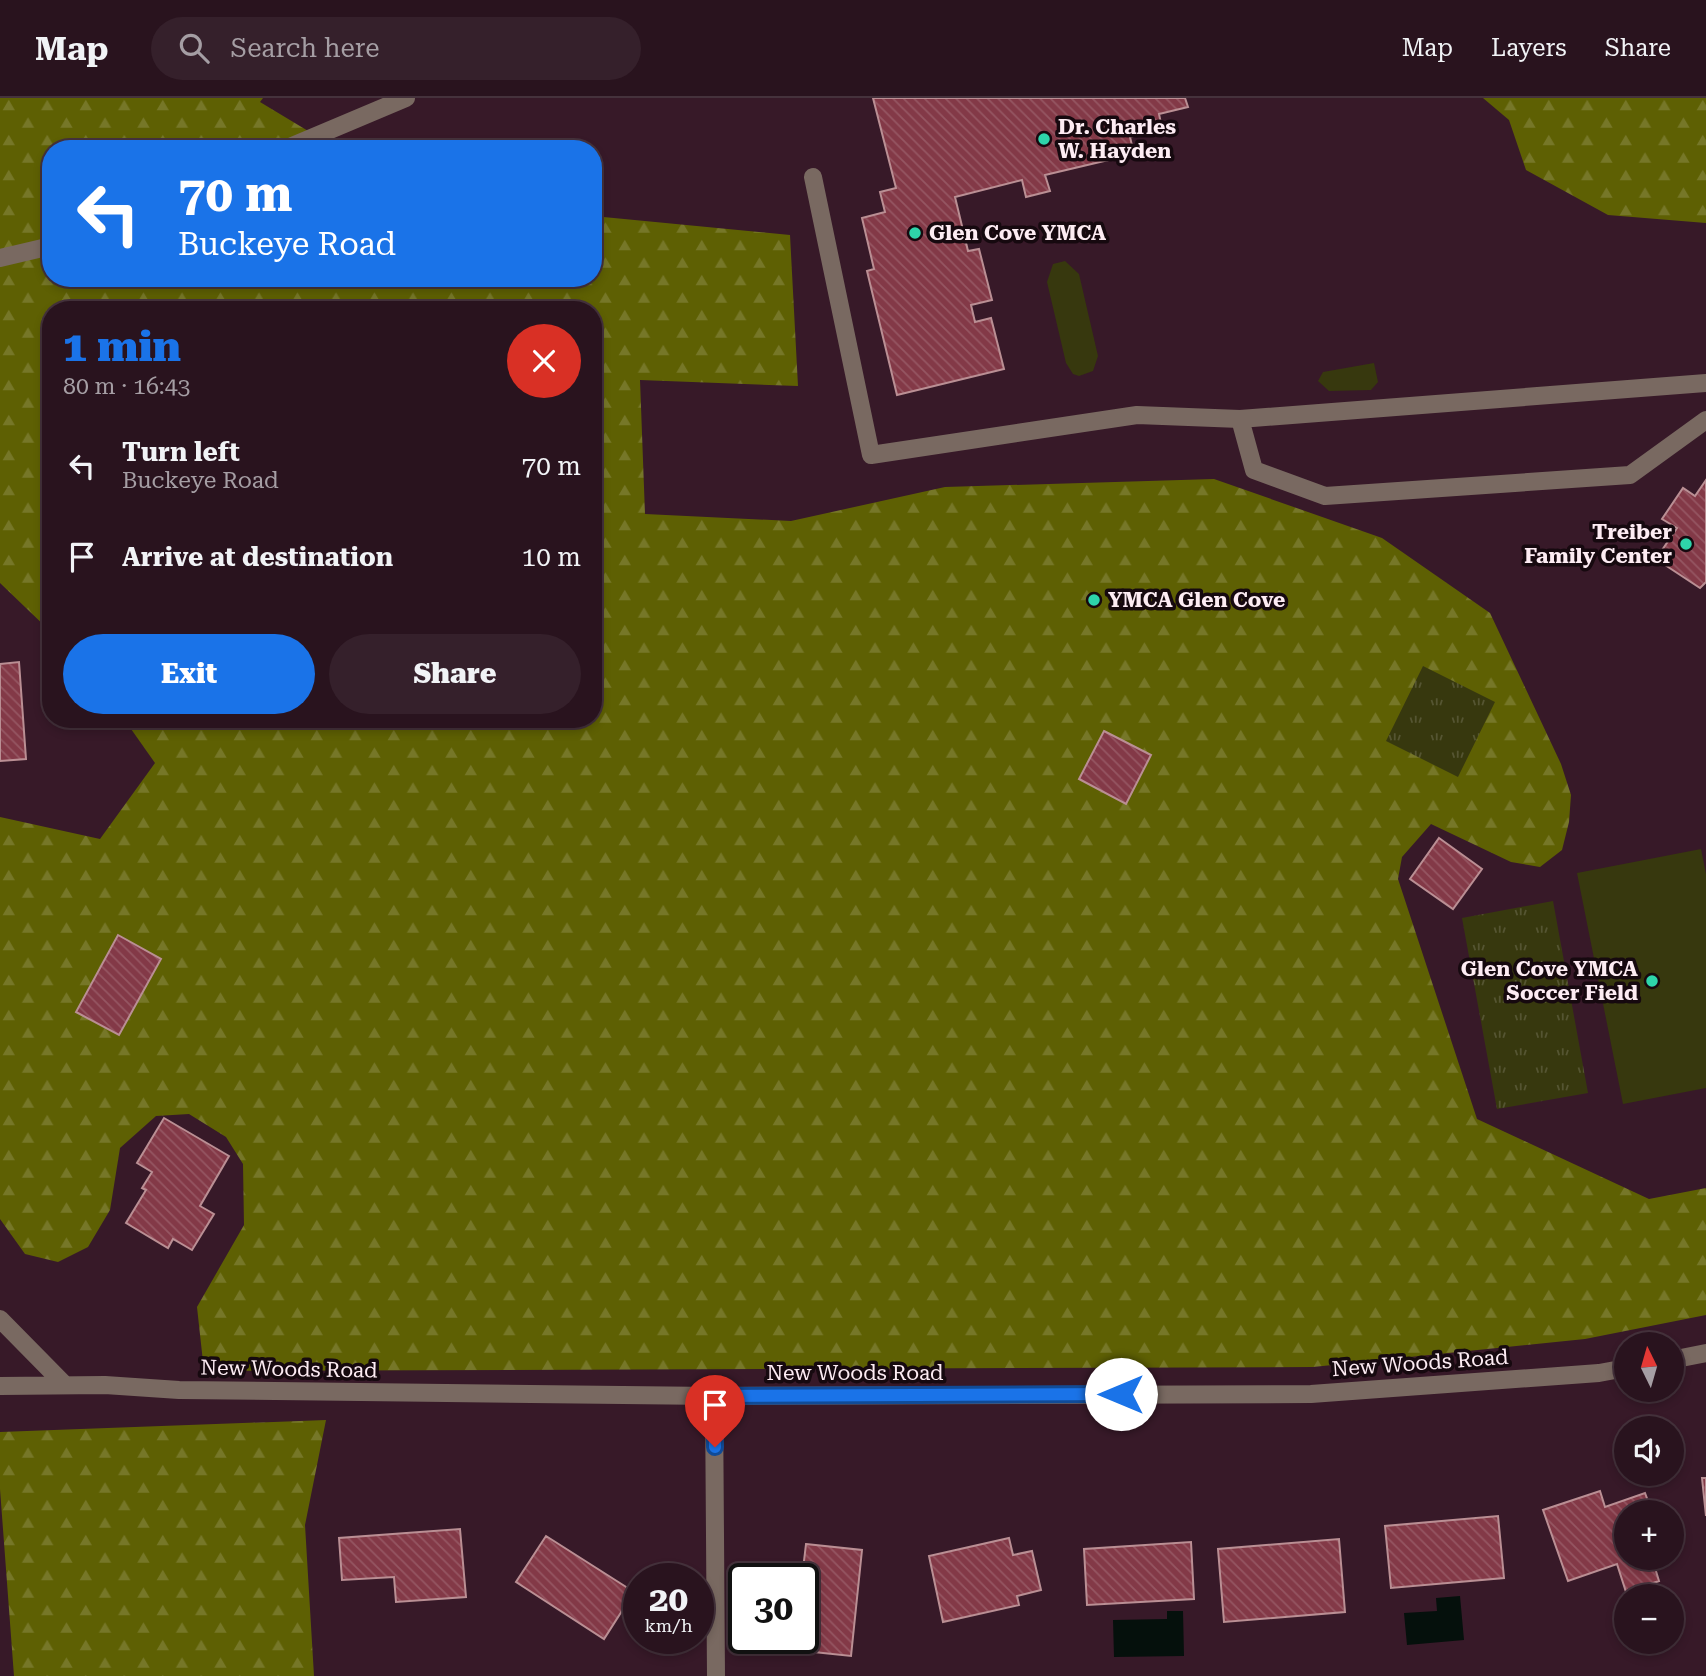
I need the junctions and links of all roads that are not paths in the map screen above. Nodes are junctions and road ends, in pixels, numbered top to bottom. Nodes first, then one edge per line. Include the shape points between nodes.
1 (406, 98) edge
2 (306, 140) edge
3 (813, 177) dead end
4 (42, 248) edge
5 (0, 258) edge
6 (1706, 383) edge
7 (1240, 419) junction
8 (1706, 420) edge
9 (0, 1319) edge
10 (1706, 1353) edge
11 (1684, 1357) edge
12 (1614, 1370) edge
13 (65, 1385) junction
14 (0, 1386) edge
15 (714, 1396) junction
16 (716, 1676) edge

1 - 2 street
3 - 7 street via 872,455 1137,415
4 - 5 street
6 - 7 street
7 - 8 street via 1254,470 1325,496 1630,475
9 - 13 street
10 - 11 street
12 - 15 street, New Woods Road via 1311,1394
13 - 14 street, New Woods Road
13 - 15 street, New Woods Road
15 - 16 street

